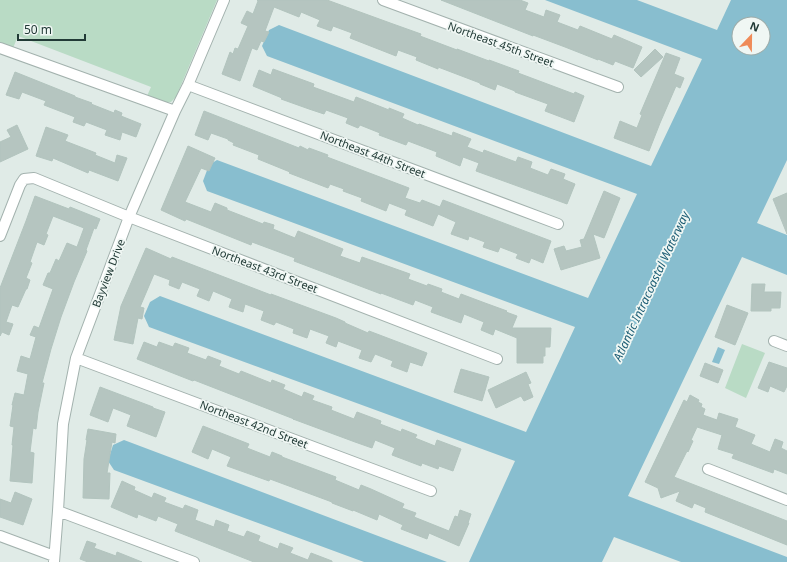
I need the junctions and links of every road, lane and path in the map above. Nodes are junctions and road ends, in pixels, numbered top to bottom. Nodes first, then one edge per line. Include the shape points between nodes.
1 (224, 0) edge
2 (383, 0) edge
3 (0, 48) edge
4 (188, 85) junction
5 (618, 87) dead end
6 (175, 111) junction
7 (129, 217) junction
8 (558, 224) dead end
9 (0, 236) edge
10 (774, 341) dead end
11 (787, 346) edge
12 (76, 358) junction
13 (497, 359) dead end
14 (708, 469) dead end
15 (431, 491) dead end
16 (787, 500) edge
17 (58, 511) junction
18 (0, 536) edge
19 (54, 559) edge
20 (194, 562) edge

1 - 4 street, Bayview Drive
2 - 5 street, Northeast 45th Street
3 - 6 street
4 - 6 street, Bayview Drive
4 - 8 street, Northeast 44th Street
6 - 7 street, Bayview Drive
7 - 9 street, Northeast 43rd Street via 34,178 24,179
7 - 12 street, Bayview Drive
7 - 13 street, Northeast 43rd Street
10 - 11 street
12 - 15 street, Northeast 42nd Street
12 - 17 street, Bayview Drive via 63,424
14 - 16 street
17 - 19 street, Bayview Drive
17 - 20 street
18 - 19 street

